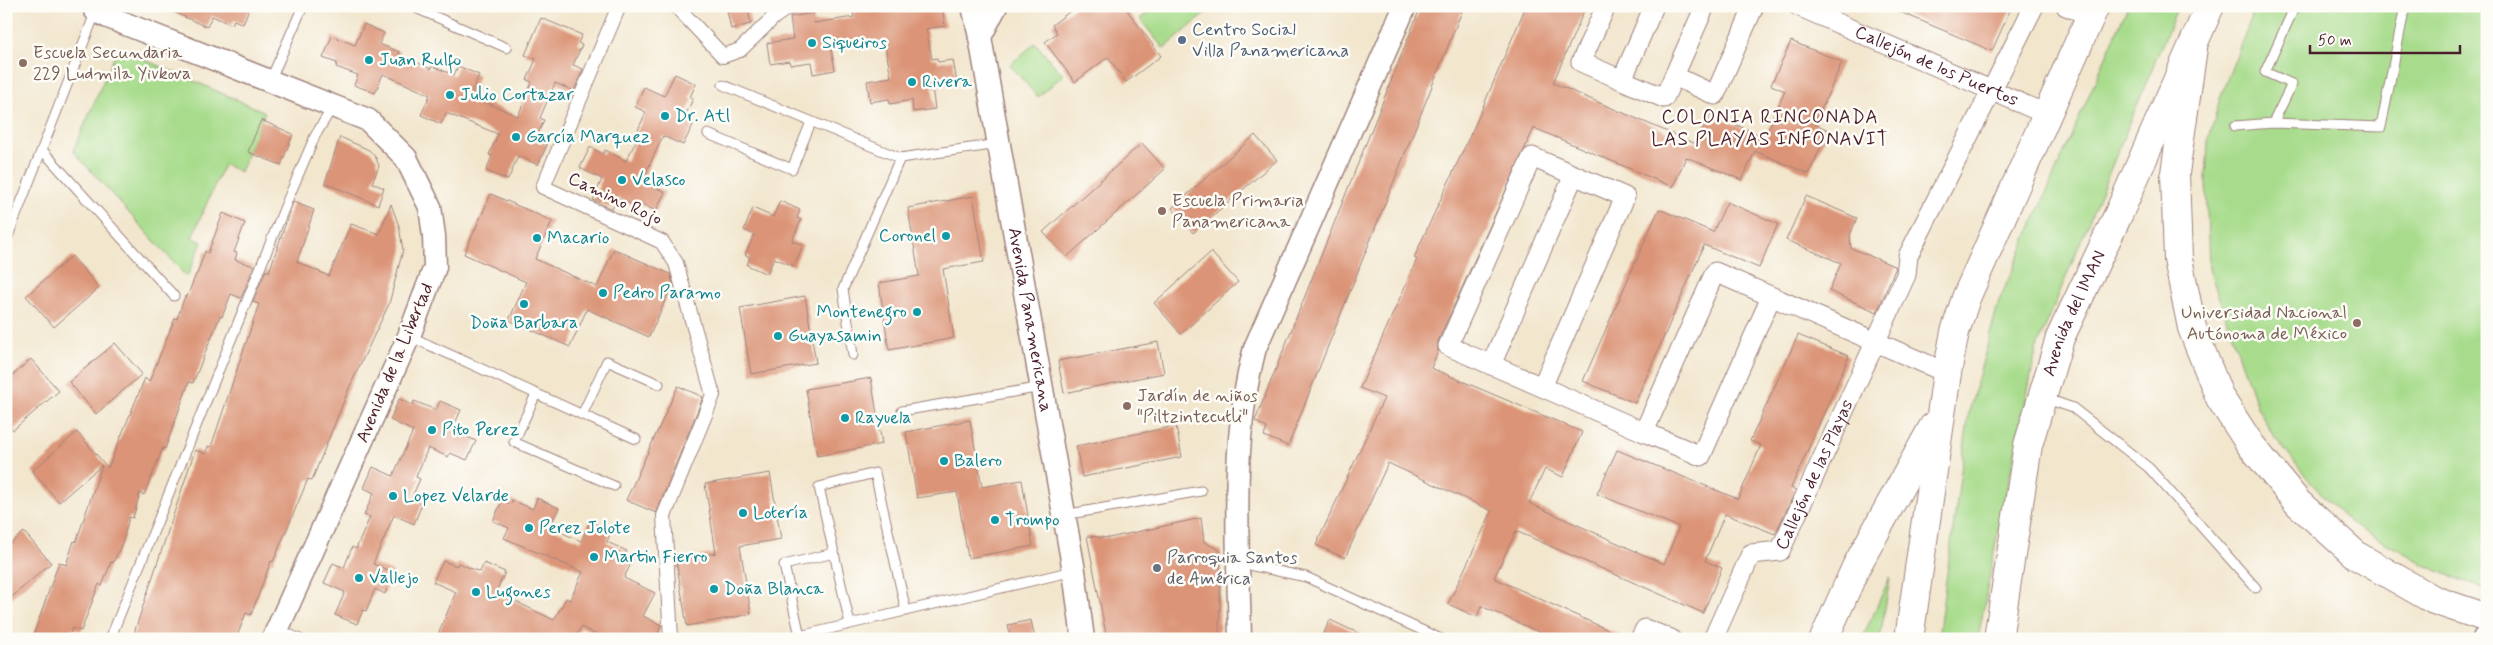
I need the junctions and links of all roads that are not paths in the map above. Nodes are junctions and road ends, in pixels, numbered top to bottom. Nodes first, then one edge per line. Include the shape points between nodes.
1 (303, 6) edge
2 (411, 6) edge
3 (619, 6) edge
4 (676, 6) edge
5 (790, 6) edge
6 (973, 6) edge
7 (996, 6) edge
8 (1405, 6) edge
9 (1606, 6) edge
10 (1654, 6) edge
11 (1705, 6) edge
12 (1754, 6) edge
13 (1798, 6) edge
14 (2034, 6) edge
15 (2210, 6) edge
16 (2295, 6) edge
17 (2405, 6) edge
18 (95, 8) edge
19 (2084, 9) edge
20 (980, 37) junction
21 (507, 48) dead end
22 (2192, 48) junction
23 (1674, 76) junction
24 (270, 80) junction
25 (1622, 80) junction
26 (723, 85) dead end
27 (1993, 91) junction
28 (333, 106) junction
29 (2048, 115) junction
30 (812, 122) junction
31 (2273, 123) junction
32 (2235, 126) dead end
33 (708, 134) dead end
34 (1000, 144) junction
35 (43, 151) junction
36 (900, 158) junction
37 (1574, 175) junction
38 (6, 241) edge
39 (174, 296) dead end
40 (1771, 297) junction
41 (409, 336) junction
42 (1876, 342) junction
43 (853, 355) dead end
44 (1491, 365) junction
45 (1947, 373) junction
46 (659, 384) dead end
47 (1042, 387) junction
48 (1542, 387) junction
49 (536, 394) junction
50 (2041, 397) junction
51 (902, 411) dead end
52 (1940, 412) junction
53 (582, 415) junction
54 (1644, 432) junction
55 (636, 439) dead end
56 (614, 486) dead end
57 (1201, 491) dead end
58 (1064, 515) junction
59 (834, 554) junction
60 (1239, 563) junction
61 (1074, 571) junction
62 (2256, 588) dead end
63 (906, 611) junction
64 (2487, 618) edge
65 (850, 624) junction
66 (275, 634) edge
67 (110, 639) edge
68 (300, 639) edge
69 (671, 639) edge
70 (1083, 639) edge
71 (1240, 639) edge
72 (1440, 639) edge
73 (1640, 639) edge
74 (1671, 639) edge
75 (1713, 639) edge
76 (1824, 639) edge
77 (1909, 639) edge
78 (1998, 639) edge

1 - 24 lane
2 - 21 lane
3 - 69 street, Camino Rojo via 543,187 662,242 676,263 684,291 713,395 664,516
4 - 5 street via 723,56 740,50
6 - 20 street, Avenida Panamericana
7 - 20 street
8 - 60 street via 1255,348 1246,383 1239,436
9 - 25 street via 1581,62
10 - 25 street
11 - 23 street
12 - 23 street via 1715,94
13 - 27 street, Callejón de los Puertos
14 - 27 street, Callejón de las Playas
15 - 22 main road, Avenida del IMAN
16 - 31 lane via 2265,72 2292,84
17 - 31 lane via 2381,127
18 - 24 street, Avenida de la Libertad
18 - 35 lane
19 - 29 main road
20 - 34 street, Avenida Panamericana
22 - 50 main road, Avenida del IMAN via 2120,213 2060,338
22 - 64 main road via 2175,173 2178,259 2192,328 2220,398 2250,444 2298,503 2357,556 2434,600
23 - 25 street via 1664,98
24 - 28 street, Avenida de la Libertad
26 - 30 lane
27 - 29 street, Callejón de los Puertos
27 - 42 street, Callejón de las Playas via 1908,256 1906,276
28 - 41 street, Avenida de la Libertad via 368,120 388,138 406,158 430,207 435,267
28 - 67 lane via 315,136 292,190
29 - 45 main road via 1966,298
30 - 33 lane via 792,169
30 - 36 lane
31 - 32 lane
34 - 36 lane
34 - 47 street, Avenida Panamericana
35 - 38 lane
35 - 39 lane
36 - 43 lane via 843,289
37 - 44 street
37 - 44 street via 1532,157 1448,346
37 - 48 street via 1625,197
40 - 42 street
40 - 54 street via 1701,456
40 - 54 street via 1715,272
41 - 49 lane
41 - 66 street, Avenida de la Libertad
42 - 45 street
42 - 75 street, Callejón de las Playas via 1780,550 1751,554
44 - 48 street
45 - 52 main road
46 - 53 lane via 607,361
47 - 51 lane
47 - 58 street, Avenida Panamericana
48 - 54 street
49 - 53 lane
49 - 56 lane via 514,442
50 - 62 lane via 2073,408 2149,468
50 - 78 main road, Avenida del IMAN via 2028,445
52 - 76 main road via 1856,567
52 - 77 main road
53 - 55 lane
57 - 58 lane
58 - 61 street, Avenida Panamericana
59 - 63 lane via 819,486 874,473
59 - 65 lane
59 - 65 lane via 784,566 800,636
60 - 71 street
60 - 72 lane via 1306,577
61 - 63 lane
61 - 70 street, Avenida Panamericana
63 - 65 lane
66 - 68 lane
73 - 74 street via 1645,629

